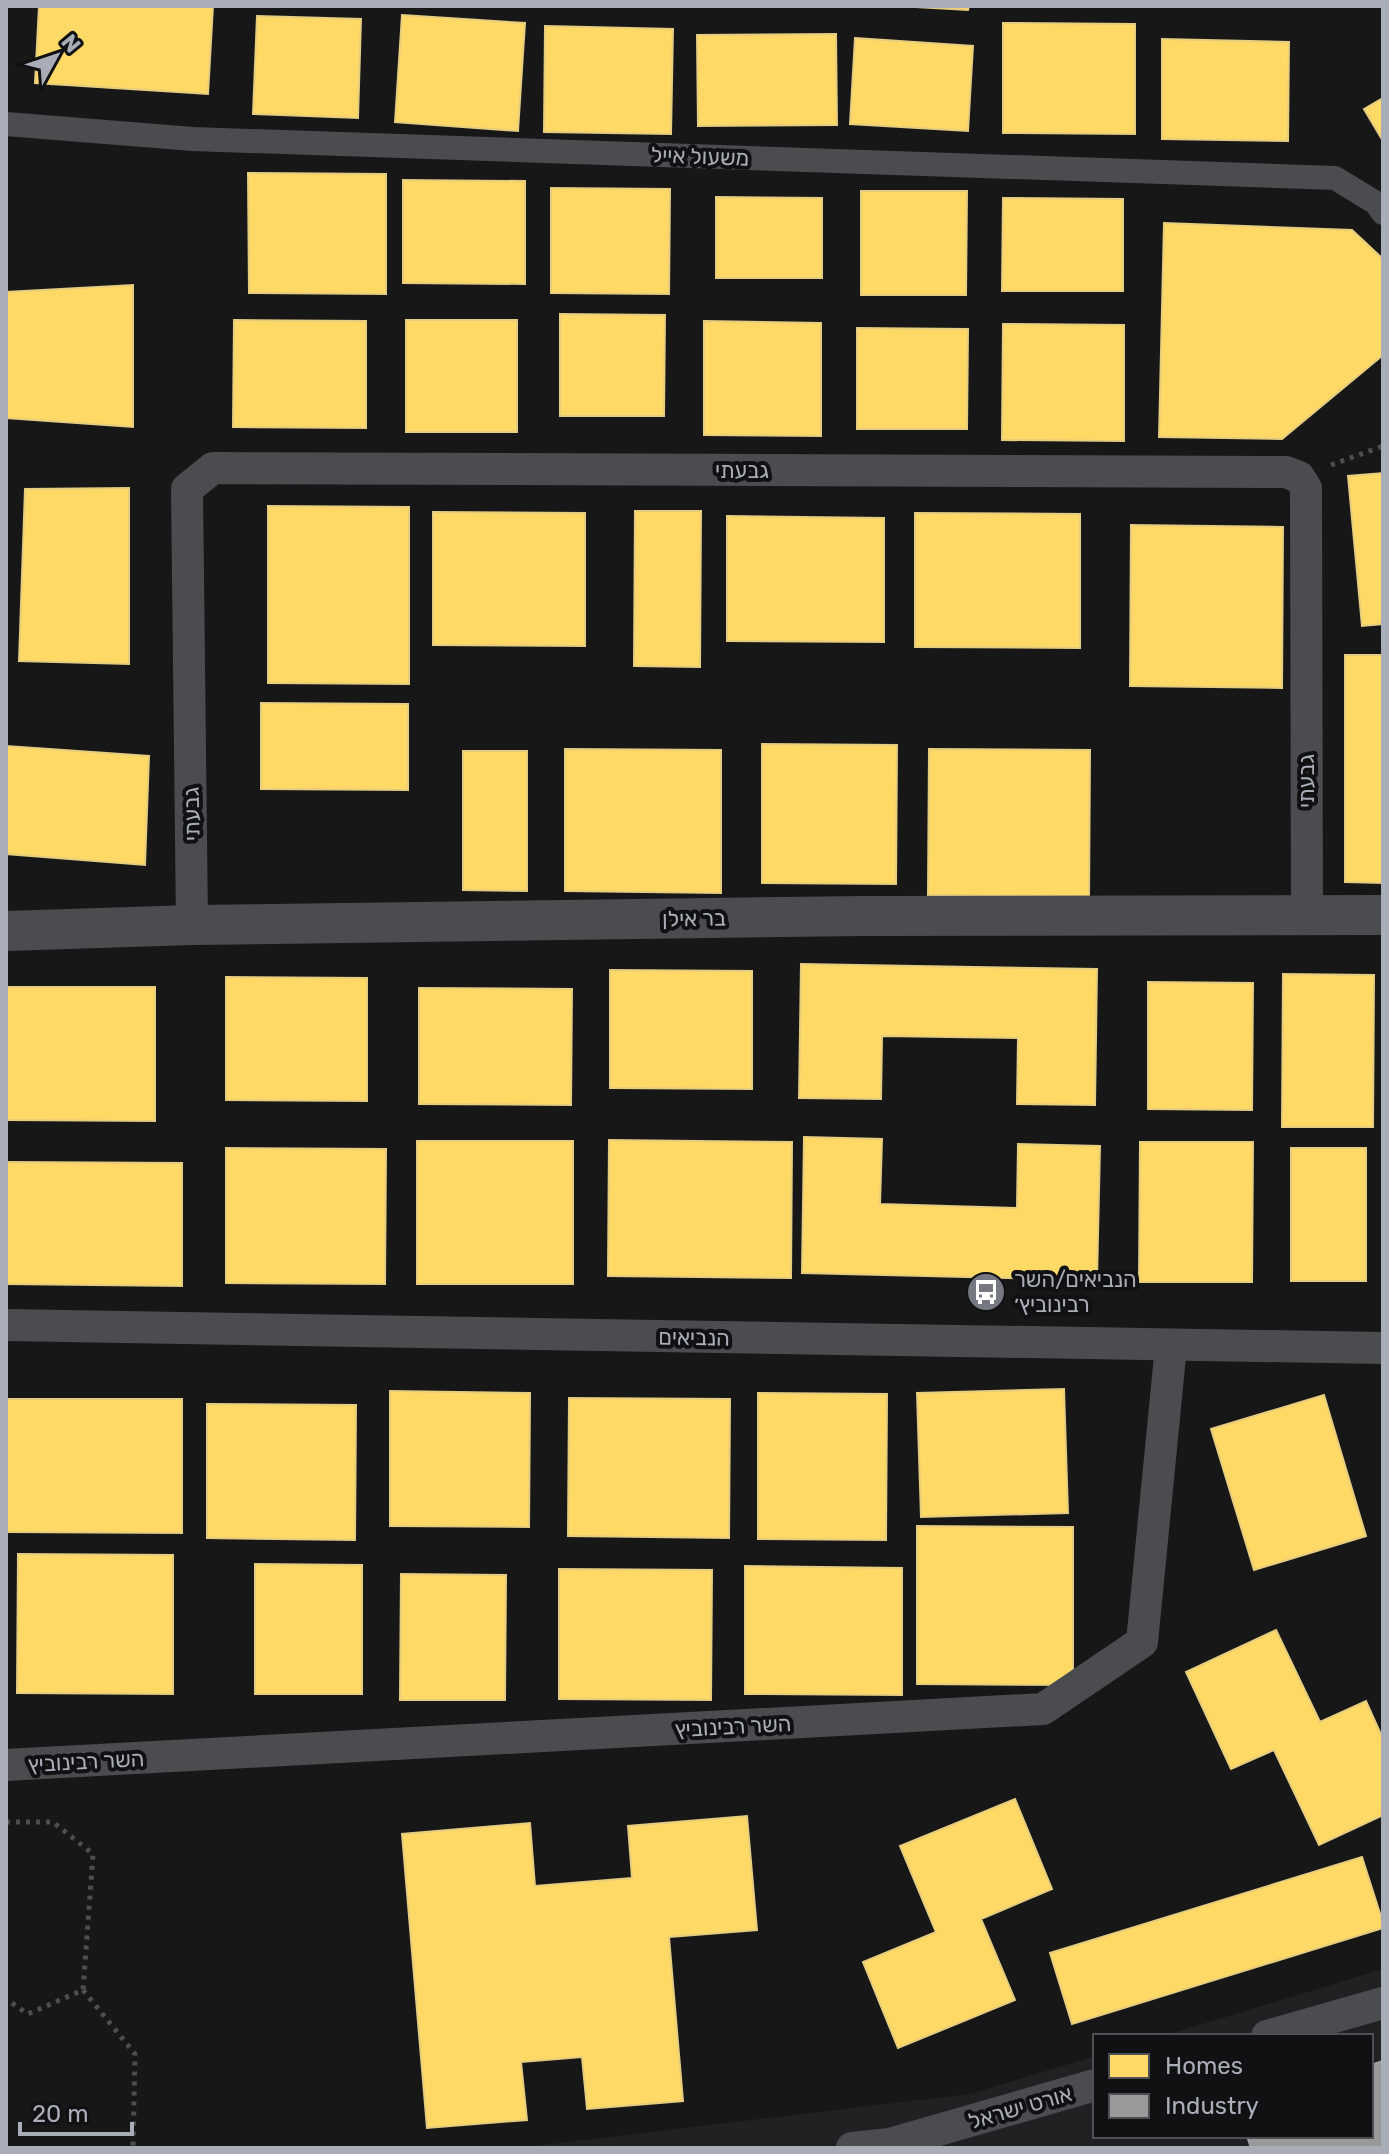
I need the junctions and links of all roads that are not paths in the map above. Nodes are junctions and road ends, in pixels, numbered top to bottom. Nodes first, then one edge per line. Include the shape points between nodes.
1 (6, 124) edge
2 (1383, 213) edge
3 (1383, 915) edge
4 (1307, 916) junction
5 (192, 925) junction
6 (6, 931) edge
7 (6, 1325) edge
8 (1171, 1346) junction
9 (1383, 1348) edge
10 (6, 1765) edge
11 (1383, 2003) edge
12 (1274, 2034) edge
13 (1093, 2086) edge
14 (852, 2148) edge

1 - 2 street, משעול אייל via 193,139 1335,178
3 - 4 street, בר אילן
4 - 5 street, בר אילן
4 - 5 street, גבעתי via 1306,488 1299,477 1286,472 213,468 187,489
5 - 6 street, בר אילן
7 - 8 street, הנביאים
8 - 9 street, הנביאים
8 - 10 street, השר רבינוביץ via 1142,1642 1043,1709
11 - 12 street
13 - 14 street, אורט ישראל via 890,2144

